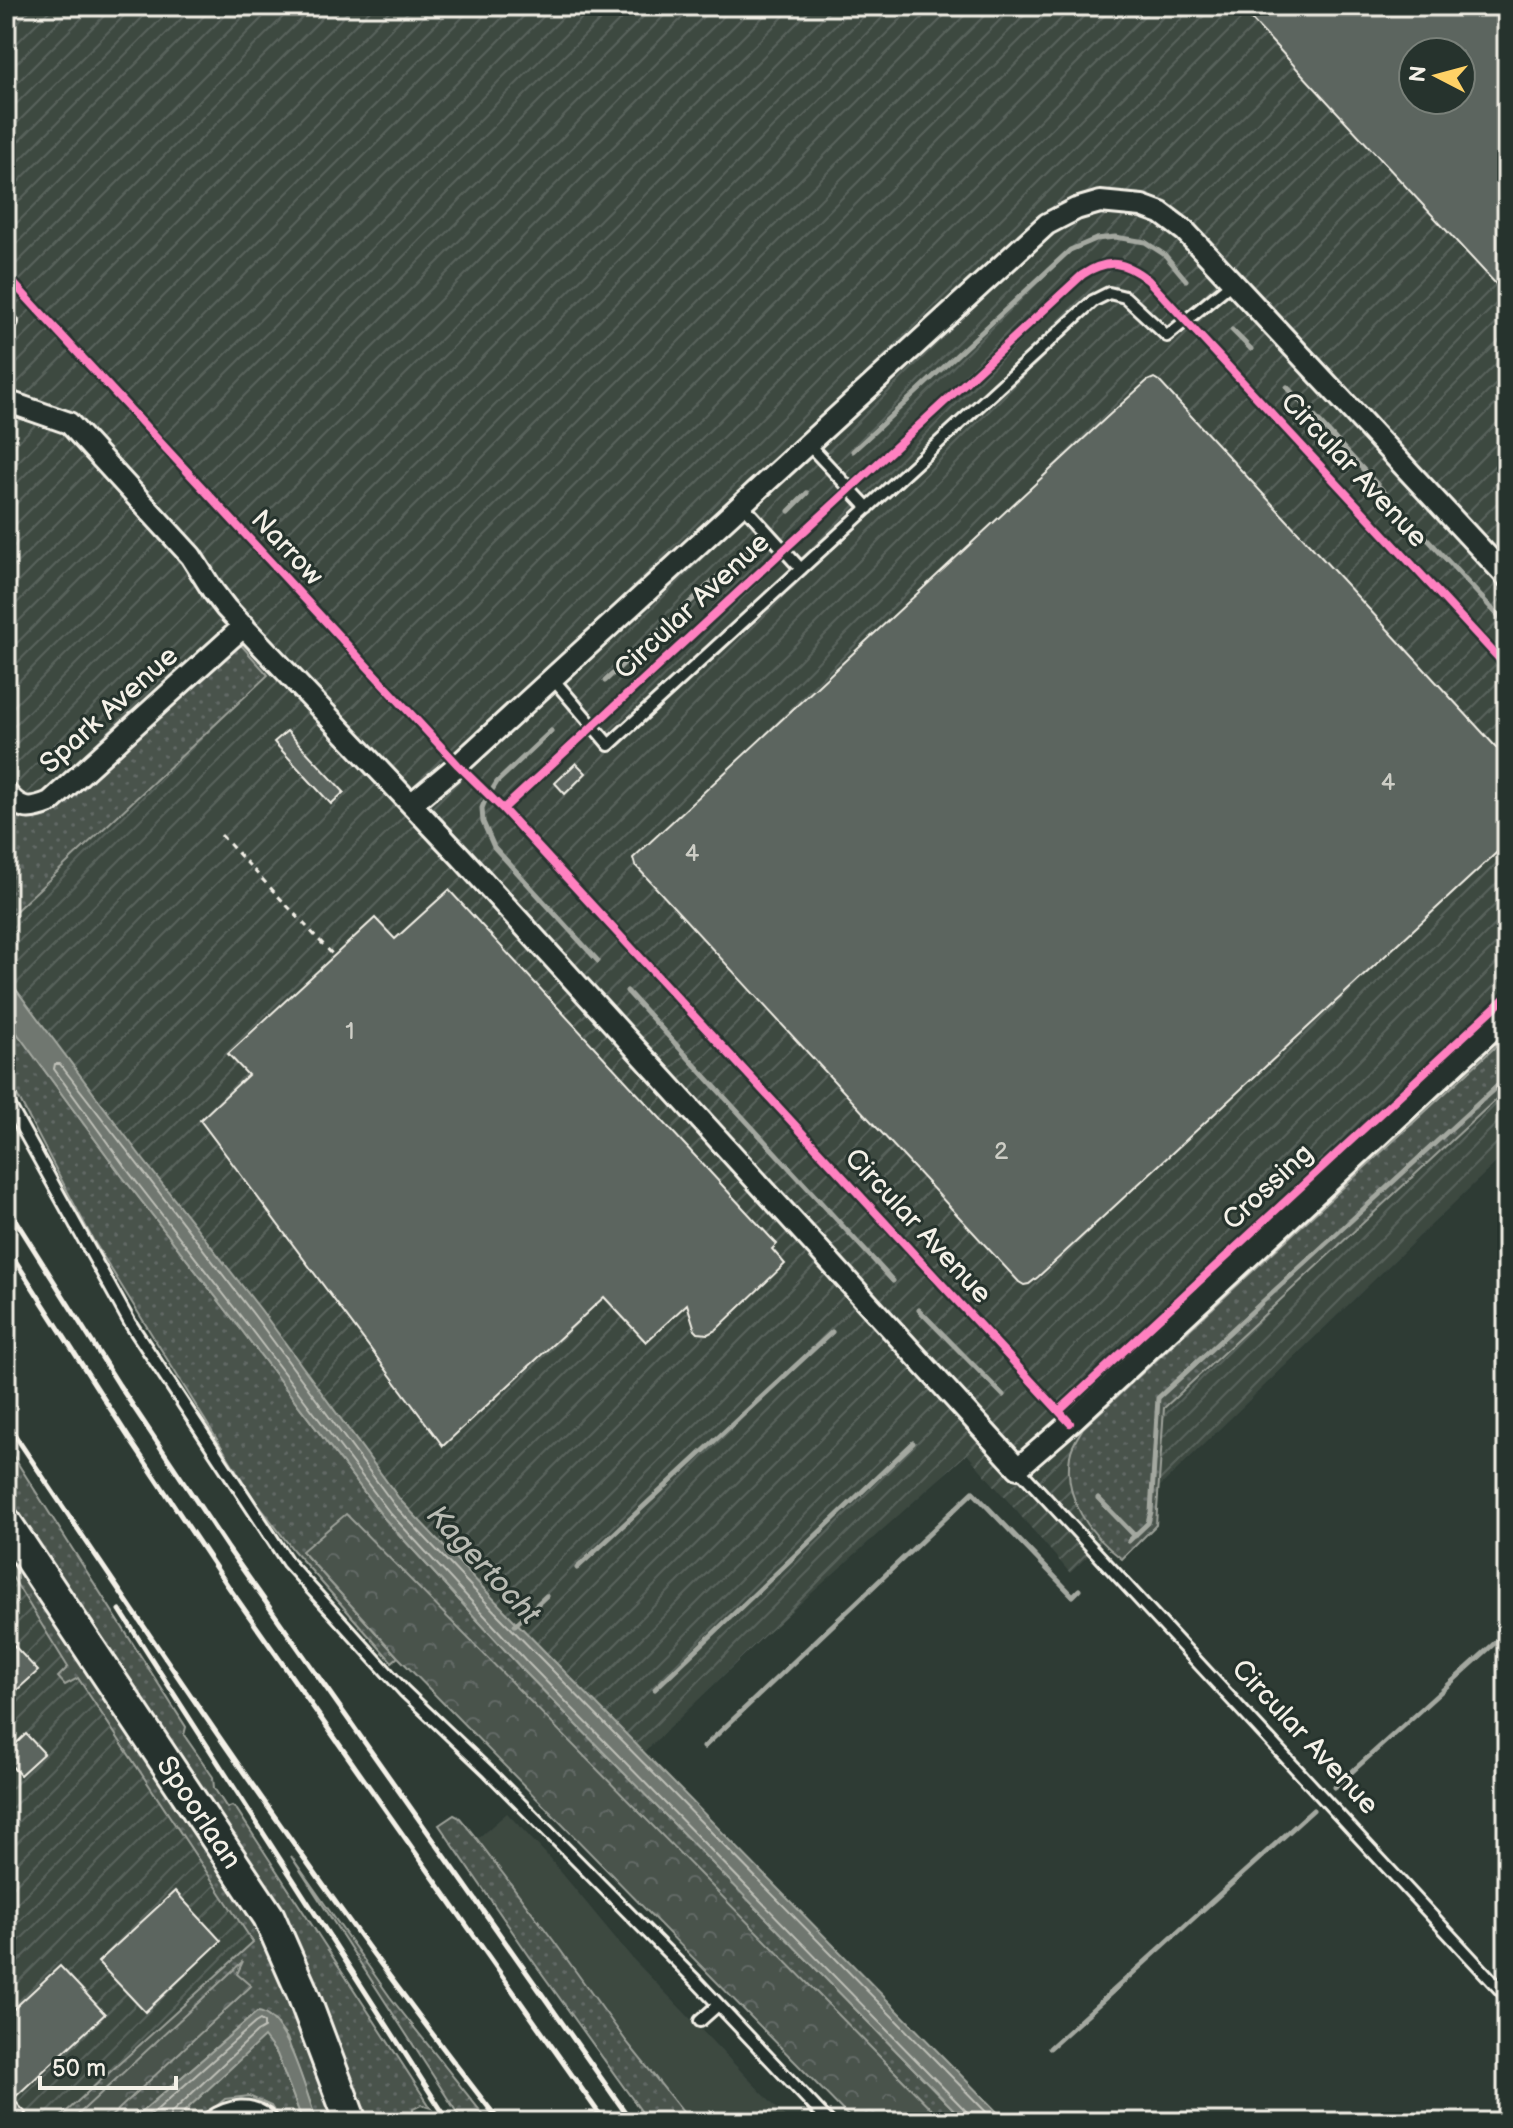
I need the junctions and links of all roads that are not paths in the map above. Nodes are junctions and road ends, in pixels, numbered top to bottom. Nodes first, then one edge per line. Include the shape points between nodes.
1 (1233, 282) junction
2 (6, 401) edge
3 (808, 444) junction
4 (742, 504) junction
5 (868, 508) junction
6 (801, 569) junction
7 (1507, 577) edge
8 (244, 626) junction
9 (553, 679) junction
10 (6, 793) edge
11 (411, 804) junction
12 (1507, 1016) edge
13 (6, 1099) edge
14 (1018, 1468) junction
15 (6, 1523) edge
16 (1507, 1997) edge
17 (718, 2005) junction
18 (700, 2021) dead end
19 (212, 2122) edge
20 (268, 2122) edge
21 (351, 2122) edge
22 (829, 2122) edge

1 - 3 street, Circular Avenue via 1161,213 1100,202 1076,209 1047,224
1 - 5 lane via 1167,336 1125,297 1109,293 1093,301
1 - 7 street, Circular Avenue
2 - 8 street via 69,423 191,556
3 - 4 street, Circular Avenue
3 - 5 lane
4 - 6 lane
4 - 9 street, Circular Avenue
5 - 6 lane
6 - 9 lane via 609,745
8 - 10 street, Spark Avenue via 50,802 19,806
8 - 11 street
9 - 11 street, Circular Avenue
11 - 14 street, Circular Avenue
12 - 14 street, Crossing
13 - 17 lane via 130,1323 288,1563 404,1691
14 - 16 lane, Circular Avenue
15 - 21 main road, Spoorlaan via 269,1917
17 - 18 lane
17 - 22 lane
19 - 20 street via 225,2113 248,2111

